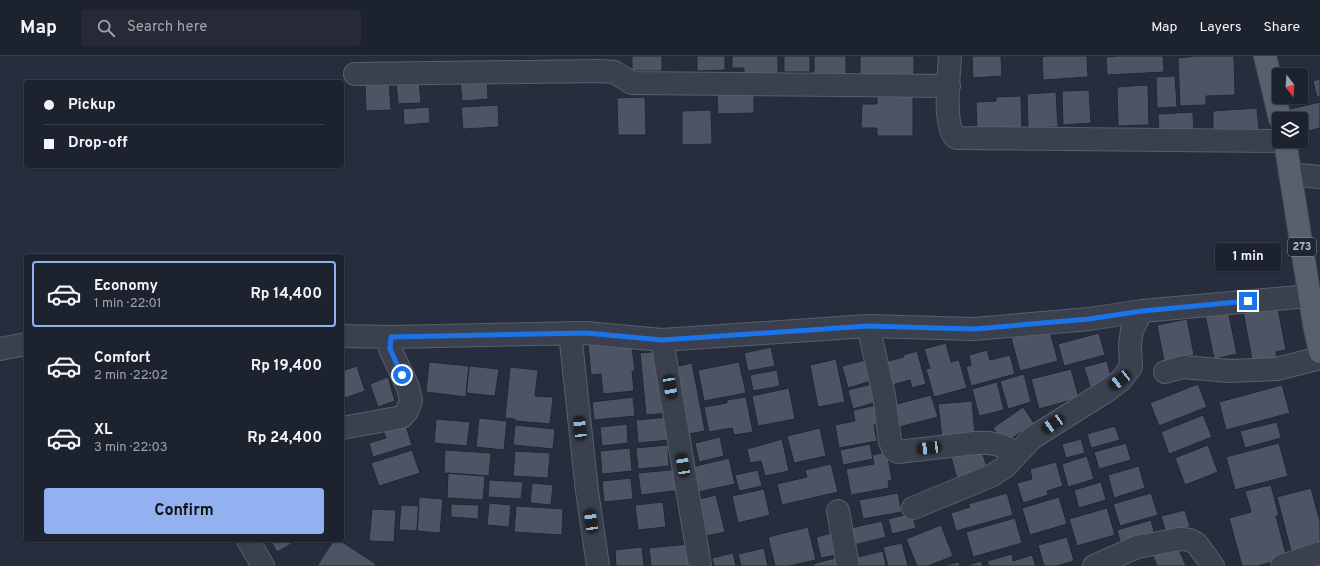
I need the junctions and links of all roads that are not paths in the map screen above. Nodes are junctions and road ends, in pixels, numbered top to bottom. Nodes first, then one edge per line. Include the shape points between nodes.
1 (950, 56) edge
2 (1265, 56) edge
3 (355, 74) dead end
4 (949, 86) junction
5 (1278, 112) edge
6 (1272, 141) edge
7 (1286, 148) edge
8 (1290, 174) junction
9 (1320, 177) edge
10 (1309, 296) junction
11 (1142, 311) junction
12 (868, 326) junction
13 (570, 333) junction
14 (344, 336) edge
15 (391, 337) junction
16 (662, 340) junction
17 (24, 344) edge
18 (0, 349) edge
19 (1320, 351) edge
20 (1165, 372) dead end
21 (344, 428) edge
22 (1018, 453) junction
23 (913, 508) dead end
24 (838, 511) dead end
25 (249, 542) edge
26 (1320, 553) edge
27 (263, 566) edge
28 (598, 566) edge
29 (700, 566) edge
30 (848, 566) edge
31 (1094, 566) edge
32 (1213, 566) edge
33 (1282, 566) edge

1 - 4 street
2 - 5 main road
3 - 4 street via 600,70 614,72 632,83
4 - 6 street via 949,124 953,135 958,138
7 - 8 main road, 273
8 - 9 street
8 - 10 main road, 273
10 - 11 street
10 - 19 main road, 273
11 - 12 street via 1089,319 974,329
11 - 22 street via 1132,330 1131,368 1108,390 1032,438
12 - 16 street
12 - 22 street via 884,395 893,450 898,452 989,442
13 - 15 street
13 - 16 street
13 - 28 street
14 - 15 street
15 - 21 street via 390,349 408,387 411,401 407,412 402,417
16 - 29 street
17 - 18 street
19 - 20 street via 1276,369 1183,367
22 - 23 street via 1005,467 991,476
24 - 30 street
25 - 27 street
26 - 33 street
31 - 32 street via 1137,547 1180,539 1197,544

